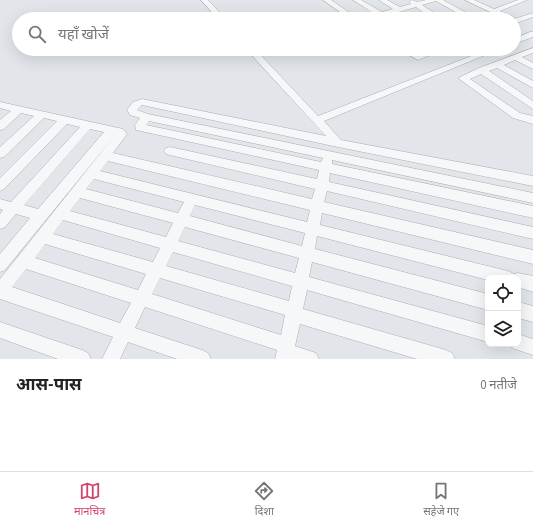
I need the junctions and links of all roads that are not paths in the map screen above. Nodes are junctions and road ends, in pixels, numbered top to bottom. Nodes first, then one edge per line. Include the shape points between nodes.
1 (204, 0) edge
2 (326, 0) edge
3 (356, 0) edge
4 (382, 0) edge
5 (407, 0) edge
6 (433, 0) edge
7 (438, 0) edge
8 (524, 0) edge
9 (472, 1) edge
10 (416, 5) junction
11 (399, 10) junction
12 (494, 11) joint
13 (215, 12) edge
14 (344, 12) edge
15 (376, 12) edge
16 (392, 12) edge
17 (428, 12) edge
18 (461, 12) edge
19 (533, 15) edge
20 (521, 19) edge
21 (533, 34) edge
22 (521, 39) edge
23 (533, 50) edge
24 (521, 55) edge
25 (257, 56) edge
26 (478, 56) edge
27 (515, 57) joint
28 (497, 64) junction
29 (533, 66) edge
30 (482, 70) junction
31 (533, 84) edge
32 (0, 105) edge
33 (533, 106) edge
34 (19, 110) junction
35 (42, 114) junction
36 (147, 117) junction
37 (65, 120) junction
38 (317, 120) junction
39 (533, 120) edge
40 (88, 125) junction
41 (0, 126) edge
42 (112, 130) junction
43 (180, 137) junction
44 (338, 143) junction
45 (170, 151) junction
46 (0, 154) edge
47 (106, 156) junction
48 (327, 162) junction
49 (158, 169) junction
50 (92, 174) junction
51 (533, 181) edge
52 (0, 186) edge
53 (322, 186) junction
54 (78, 192) junction
55 (533, 198) edge
56 (192, 199) junction
57 (0, 204) edge
58 (317, 206) junction
59 (13, 208) junction
60 (533, 212) edge
61 (61, 214) junction
62 (41, 216) junction
63 (182, 220) junction
64 (0, 223) edge
65 (312, 229) junction
66 (533, 233) edge
67 (42, 237) junction
68 (170, 244) junction
69 (307, 253) junction
70 (533, 257) edge
71 (23, 261) junction
72 (0, 265) edge
73 (156, 270) junction
74 (496, 275) edge
75 (301, 281) junction
76 (521, 281) edge
77 (533, 284) edge
78 (142, 299) junction
79 (485, 301) edge
80 (521, 311) edge
81 (294, 312) junction
82 (533, 314) edge
83 (0, 330) edge
84 (124, 333) junction
85 (485, 333) edge
86 (521, 343) edge
87 (533, 347) edge
88 (285, 352) edge
89 (82, 359) edge
90 (111, 359) edge
91 (202, 359) edge
92 (310, 359) edge
93 (446, 359) edge

1 - 13 street
2 - 14 street
3 - 15 street
4 - 11 street
5 - 10 street
6 - 10 street
7 - 18 street
8 - 12 street
9 - 12 street
10 - 11 street
10 - 17 street
11 - 16 street
19 - 20 street
21 - 22 street
23 - 24 street
25 - 38 street
26 - 38 street
27 - 28 street
27 - 29 street
28 - 30 street
28 - 31 street
30 - 33 street
30 - 39 street via 463,79 517,116
32 - 34 street
34 - 35 street
34 - 41 street
35 - 37 street
35 - 46 street
36 - 43 street via 140,127
36 - 44 street via 132,113 132,108 138,102 142,102
36 - 48 street
37 - 40 street
37 - 52 street
38 - 44 street
40 - 42 street
40 - 59 street
42 - 47 street via 119,132 121,136
42 - 62 street
43 - 45 street
43 - 48 street
44 - 51 street
45 - 49 street
45 - 53 street
47 - 49 street
47 - 50 street
48 - 53 street
48 - 55 street
48 - 60 street
49 - 58 street
50 - 54 street
50 - 56 street
53 - 58 street
53 - 66 street
54 - 61 street
54 - 63 street
56 - 63 street
56 - 65 street
57 - 59 street
58 - 65 street
58 - 70 street
59 - 62 street
59 - 64 street
61 - 67 street
61 - 68 street
62 - 72 street
63 - 68 street
63 - 69 street
65 - 69 street
65 - 74 street
67 - 71 street
67 - 73 street
68 - 73 street
68 - 75 street
69 - 75 street
69 - 79 street
71 - 78 street
71 - 84 street via 0,291
73 - 78 street
73 - 81 street
75 - 81 street
75 - 85 street
76 - 77 street
78 - 84 street
78 - 88 street
80 - 82 street
81 - 88 street
81 - 93 street
83 - 89 street
84 - 90 street
84 - 91 street
86 - 87 street
88 - 92 street

